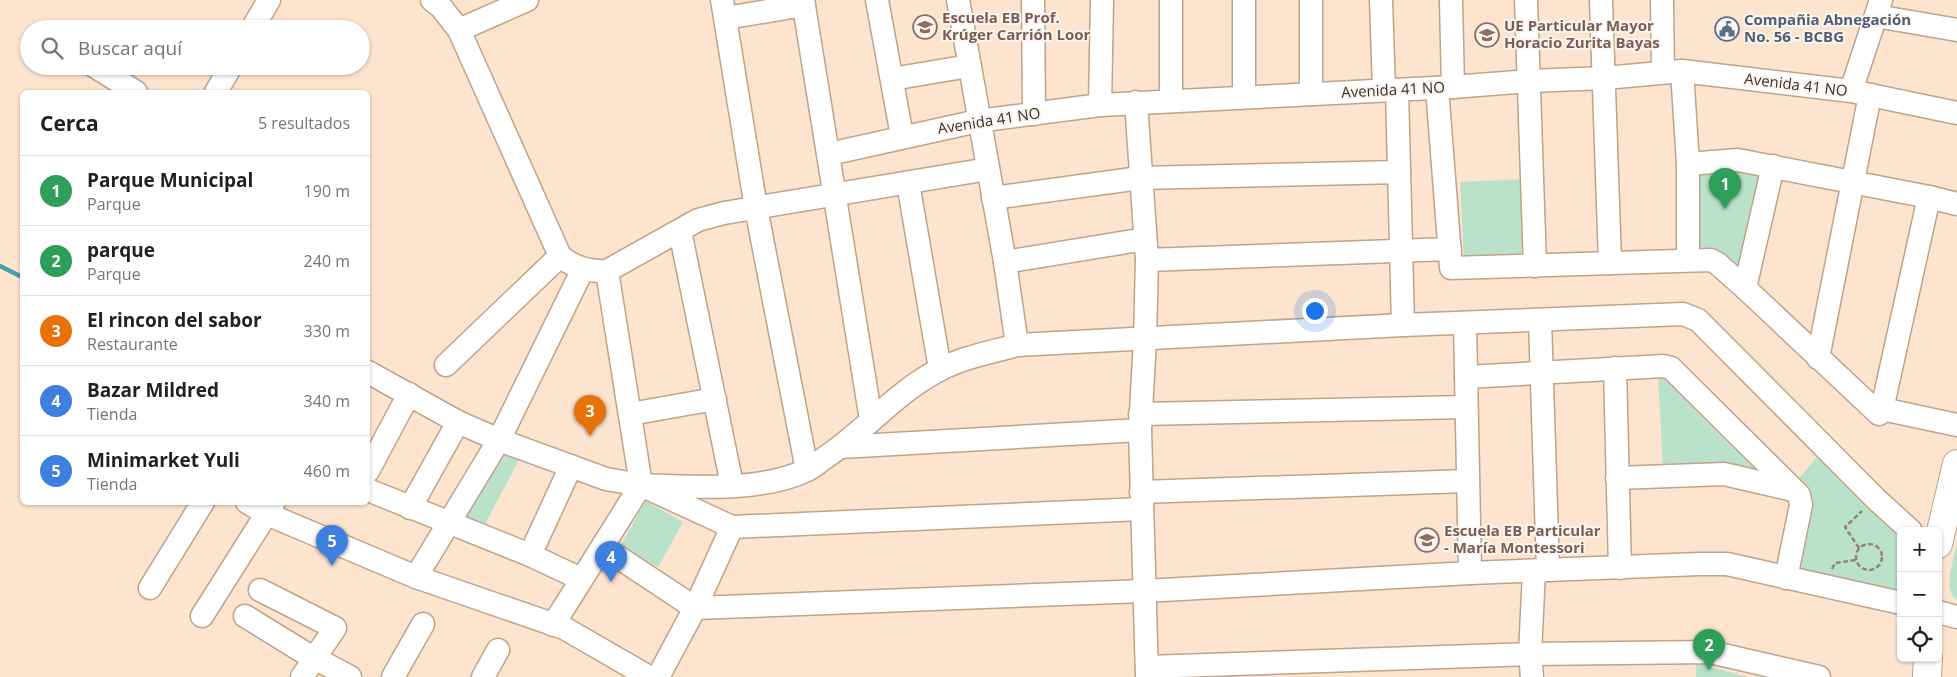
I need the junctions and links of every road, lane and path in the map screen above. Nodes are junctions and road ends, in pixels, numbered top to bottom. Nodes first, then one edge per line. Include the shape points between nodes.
1 (269, 0) edge
2 (432, 0) edge
3 (527, 0) edge
4 (877, 0) edge
5 (958, 0) edge
6 (1032, 0) edge
7 (1102, 0) edge
8 (1171, 0) edge
9 (1244, 0) edge
10 (1311, 0) edge
11 (1381, 0) edge
12 (1451, 0) edge
13 (1526, 0) edge
14 (1601, 0) edge
15 (1662, 0) edge
16 (803, 2) edge
17 (1879, 8) edge
18 (724, 9) edge
19 (257, 20) edge
20 (459, 30) junction
21 (1957, 30) edge
22 (969, 66) junction
23 (1672, 71) junction
24 (109, 75) edge
25 (226, 75) edge
26 (1605, 78) junction
27 (892, 79) junction
28 (1530, 81) junction
29 (1445, 87) junction
30 (133, 90) edge
31 (217, 90) edge
32 (1390, 90) junction
33 (1861, 93) junction
34 (1312, 94) junction
35 (1244, 97) junction
36 (1171, 101) junction
37 (1136, 102) junction
38 (1100, 105) junction
39 (1034, 114) junction
40 (1957, 114) edge
41 (978, 121) junction
42 (902, 136) junction
43 (829, 154) junction
44 (1688, 164) junction
45 (1773, 166) junction
46 (988, 169) junction
47 (1399, 172) junction
48 (1140, 178) junction
49 (908, 182) junction
50 (1852, 182) junction
51 (836, 195) junction
52 (1928, 197) junction
53 (993, 198) junction
54 (1957, 204) edge
55 (756, 208) junction
56 (680, 231) junction
57 (1146, 249) junction
58 (1450, 249) junction
59 (1402, 250) junction
60 (560, 256) junction
61 (1688, 260) junction
62 (1005, 262) junction
63 (1610, 263) junction
64 (1534, 266) junction
65 (583, 269) junction
66 (607, 271) junction
67 (1745, 288) junction
68 (1540, 320) junction
69 (1465, 323) junction
70 (1402, 325) junction
71 (1145, 339) junction
72 (1017, 345) junction
73 (1818, 358) junction
74 (446, 365) dead end
75 (1614, 368) junction
76 (940, 369) junction
77 (370, 373) edge
78 (1542, 374) junction
79 (1466, 377) junction
80 (409, 394) junction
81 (715, 399) junction
82 (1466, 407) junction
83 (1882, 409) junction
84 (630, 414) junction
85 (871, 420) junction
86 (458, 422) junction
87 (1140, 422) junction
88 (1957, 425) edge
89 (498, 440) junction
90 (840, 447) junction
91 (1957, 464) edge
92 (571, 466) junction
93 (370, 467) edge
94 (807, 470) junction
95 (1618, 478) junction
96 (1468, 481) junction
97 (642, 485) junction
98 (732, 485) junction
99 (1793, 490) junction
100 (370, 491) edge
101 (1876, 499) junction
102 (1142, 501) junction
103 (201, 505) edge
104 (271, 508) edge
105 (410, 508) junction
106 (448, 522) junction
107 (732, 527) junction
108 (1907, 527) edge
109 (1942, 527) edge
110 (603, 547) junction
111 (1859, 548) junction
112 (530, 555) junction
113 (1620, 568) junction
114 (1541, 570) junction
115 (1470, 573) junction
116 (416, 577) junction
117 (1786, 578) junction
118 (581, 579) junction
119 (150, 588) dead end
120 (260, 590) dead end
121 (1144, 591) junction
122 (1897, 602) edge
123 (695, 608) junction
124 (1942, 613) edge
125 (202, 616) dead end
126 (245, 616) dead end
127 (1957, 617) edge
128 (423, 624) dead end
129 (553, 625) junction
130 (498, 650) dead end
131 (1530, 654) junction
132 (315, 658) junction
133 (1928, 662) edge
134 (1147, 672) edge
135 (302, 677) edge
136 (350, 677) edge
137 (394, 677) edge
138 (483, 677) edge
139 (649, 677) edge
140 (658, 677) edge
141 (1532, 677) edge
142 (1819, 677) edge
143 (1927, 677) edge

1 - 19 street
2 - 20 street
3 - 20 street
4 - 27 street
5 - 22 street
6 - 39 street
7 - 38 street
8 - 36 street
9 - 35 street
10 - 34 street
11 - 32 street
12 - 29 street
13 - 28 street
14 - 26 street
15 - 23 street
16 - 18 street
16 - 43 street
17 - 21 street
17 - 33 street
18 - 55 street
20 - 60 street
22 - 27 street
22 - 41 street
23 - 26 street, Avenida 41 NO
23 - 33 street, Avenida 41 NO
23 - 44 street
24 - 30 street
25 - 31 street
26 - 28 street, Avenida 41 NO
26 - 63 street
27 - 42 street
28 - 29 street, Avenida 41 NO
28 - 64 street
29 - 32 street, Avenida 41 NO
29 - 58 street
32 - 34 street, Avenida 41 NO
32 - 47 street
33 - 40 street, Avenida 41 NO
33 - 50 street
34 - 35 street, Avenida 41 NO
35 - 36 street, Avenida 41 NO
36 - 37 street, Avenida 41 NO
37 - 38 street, Avenida 41 NO
37 - 48 street
38 - 39 street, Avenida 41 NO
39 - 41 street, Avenida 41 NO
41 - 42 street, Avenida 41 NO
41 - 46 street
42 - 43 street, Avenida 41 NO
43 - 51 street
44 - 45 street via 1729,159
44 - 61 street
45 - 50 street
45 - 67 street
46 - 49 street
46 - 53 street
47 - 48 street
47 - 59 street
48 - 53 street
48 - 57 street
49 - 51 street
49 - 76 street
50 - 52 street
50 - 73 street
51 - 55 street
51 - 85 street
52 - 54 street
52 - 83 street
53 - 62 street
55 - 56 street via 698,220
55 - 94 street
56 - 66 street
56 - 81 street
57 - 59 street
57 - 62 street
57 - 71 street
58 - 59 street
58 - 64 street via 1451,268
59 - 70 street
60 - 65 street
60 - 74 street
61 - 63 street
61 - 67 street via 1714,262
62 - 72 street
63 - 64 street
65 - 66 street
65 - 89 street
66 - 84 street
67 - 73 street
68 - 69 street
68 - 78 street
68 - 101 street via 1683,314 1698,320
69 - 70 street
69 - 79 street
70 - 71 street
71 - 72 street
71 - 87 street
72 - 76 street
73 - 83 street via 1875,412 1880,413
75 - 78 street
75 - 95 street
75 - 99 street via 1663,366 1676,372
76 - 85 street
77 - 80 street
78 - 79 street
78 - 114 street
79 - 82 street
80 - 86 street
80 - 93 street
81 - 84 street
81 - 98 street
82 - 87 street
82 - 96 street
83 - 88 street
84 - 97 street
85 - 90 street
86 - 89 street
86 - 105 street
87 - 90 street
87 - 102 street
89 - 92 street
89 - 106 street
90 - 94 street
91 - 109 main road
92 - 97 street via 606,479
92 - 112 street
94 - 98 street via 769,482
95 - 99 street via 1724,474
95 - 113 street
96 - 102 street
96 - 115 street
97 - 98 street via 693,488
97 - 107 street
97 - 110 street
99 - 117 street via 1799,495 1801,505
100 - 105 street
101 - 108 street
101 - 111 path via 1845,527
102 - 107 street
102 - 121 street
103 - 119 street
104 - 116 street
104 - 125 street
105 - 106 street
106 - 112 street
106 - 116 street
107 - 123 street
110 - 118 street
110 - 123 street
111 - 111 path via 1858,564 1869,570 1876,567 1882,556 1878,548 1867,544
112 - 118 street
113 - 114 street
113 - 117 street via 1727,564
114 - 115 street
114 - 131 street
115 - 121 street
116 - 129 street
117 - 122 street
118 - 129 street
120 - 132 street via 335,628
121 - 123 street
121 - 134 street
123 - 140 street
124 - 127 street
126 - 132 street
128 - 137 street
129 - 139 street via 564,628
130 - 138 street
131 - 134 street
131 - 141 street
131 - 142 street via 1710,652
132 - 135 street
132 - 136 street
133 - 143 main road

